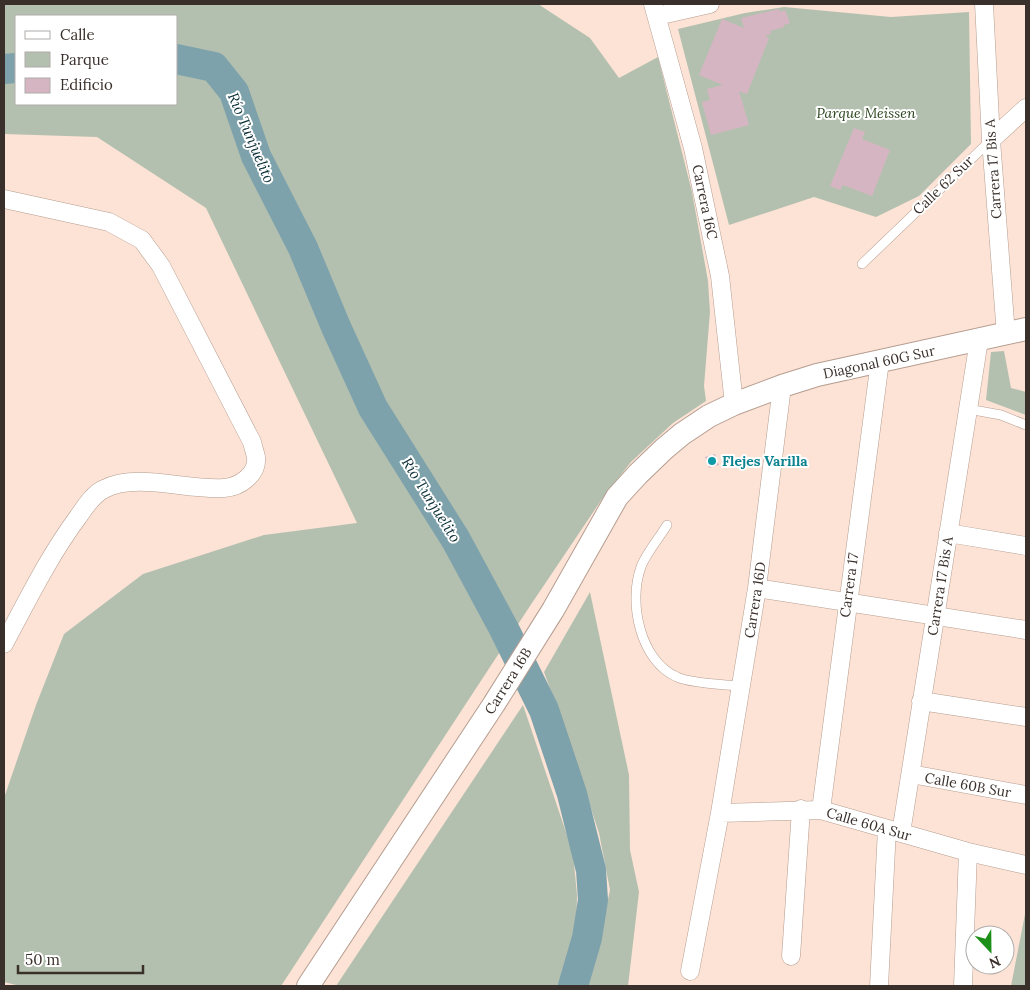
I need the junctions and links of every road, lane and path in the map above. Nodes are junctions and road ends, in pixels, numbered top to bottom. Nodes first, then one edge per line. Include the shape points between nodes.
1 (710, 4) edge
2 (984, 4) edge
3 (655, 10) edge
4 (1026, 108) edge
5 (991, 140) junction
6 (4, 199) edge
7 (862, 264) dead end
8 (1016, 332) edge
9 (979, 340) junction
10 (880, 361) junction
11 (782, 386) junction
12 (734, 404) junction
13 (968, 409) junction
14 (1026, 425) edge
15 (668, 525) dead end
16 (948, 533) junction
17 (1026, 546) edge
18 (757, 588) junction
19 (847, 602) junction
20 (935, 616) junction
21 (1026, 630) edge
22 (4, 644) edge
23 (741, 686) junction
24 (921, 702) junction
25 (1026, 717) edge
26 (911, 774) junction
27 (1026, 795) edge
28 (801, 809) junction
29 (821, 810) junction
30 (720, 813) junction
31 (894, 831) junction
32 (968, 852) junction
33 (1026, 865) edge
34 (791, 956) dead end
35 (690, 972) dead end
36 (308, 986) edge
37 (879, 986) edge
38 (963, 986) edge

1 - 3 street
2 - 5 street, Carrera 17 Bis A
3 - 12 street, Carrera 16C via 693,148 720,276
4 - 5 street, Calle 62 Sur
5 - 7 lane, Calle 62 Sur
5 - 8 street, Carrera 17 Bis A
6 - 22 street via 109,222 142,240 162,266 252,442 256,458 254,470 243,482 225,488 143,482 103,489 89,502 61,540
8 - 9 street, Diagonal 60G Sur
9 - 10 street, Diagonal 60G Sur
9 - 13 street, Carrera 17 Bis A
10 - 11 street, Diagonal 60G Sur
10 - 19 street, Carrera 17
11 - 12 street, Diagonal 60G Sur
11 - 18 street, Carrera 16D
12 - 36 street, Carrera 16B via 682,434 657,455 617,498 494,704
13 - 14 lane via 1002,415
13 - 16 street, Carrera 17 Bis A
15 - 23 lane via 641,566 634,599 638,623 650,652 665,670 678,678
16 - 17 street
16 - 20 street, Carrera 17 Bis A
18 - 19 street
18 - 23 street, Carrera 16D
19 - 20 street
19 - 29 street, Carrera 17
20 - 21 street
20 - 24 street, Carrera 17 Bis A
23 - 30 street, Carrera 16D
24 - 25 street
24 - 26 street, Carrera 17 Bis A
26 - 27 street, Calle 60B Sur
26 - 31 street, Carrera 17 Bis A
28 - 29 street, Calle 60A Sur
28 - 30 street, Calle 60A Sur
28 - 34 street
29 - 31 street, Calle 60A Sur
30 - 35 street
31 - 32 street, Calle 60A Sur
31 - 37 street, Carrera 17 Bis A
32 - 33 street, Calle 60A Sur
32 - 38 street

